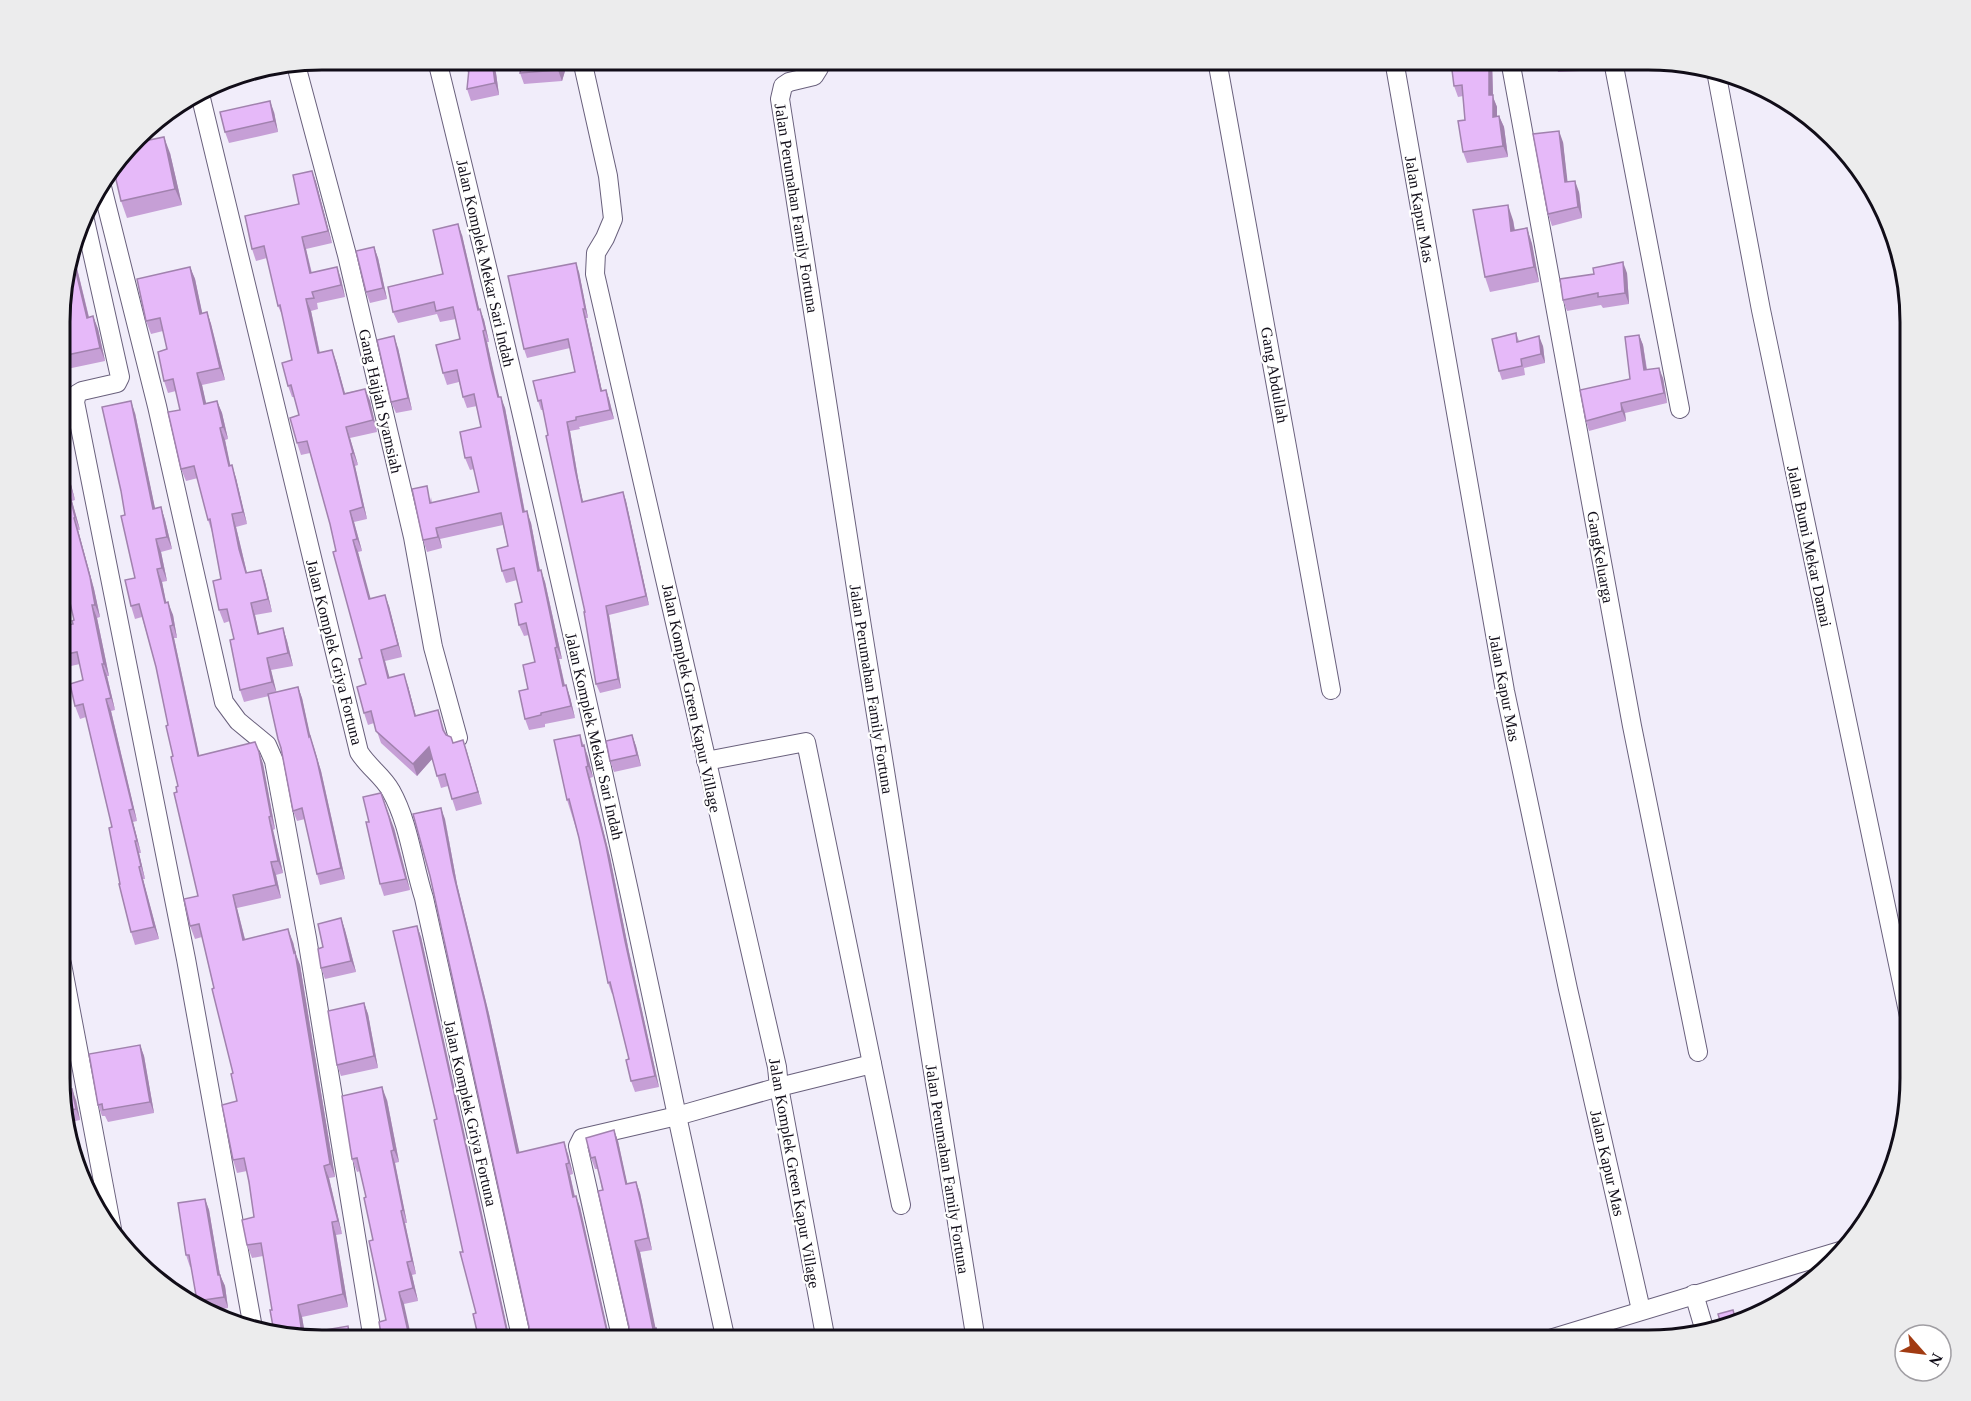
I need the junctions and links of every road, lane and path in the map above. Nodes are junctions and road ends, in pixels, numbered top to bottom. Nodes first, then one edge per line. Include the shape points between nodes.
1 (438, 70) edge
2 (584, 70) edge
3 (818, 70) edge
4 (1219, 70) edge
5 (1396, 70) edge
6 (1512, 70) edge
7 (1615, 70) edge
8 (298, 72) edge
9 (1718, 80) edge
10 (202, 101) edge
11 (104, 196) edge
12 (88, 232) edge
13 (1680, 409) dead end
14 (1331, 690) dead end
15 (458, 738) dead end
16 (705, 761) junction
17 (1900, 973) edge
18 (70, 1006) edge
19 (1698, 1052) dead end
20 (872, 1064) junction
21 (779, 1086) junction
22 (677, 1116) junction
23 (901, 1205) dead end
24 (109, 1212) edge
25 (1830, 1254) edge
26 (1695, 1294) junction
27 (1641, 1310) junction
28 (252, 1320) edge
29 (1703, 1325) edge
30 (371, 1330) edge
31 (520, 1330) edge
32 (620, 1330) edge
33 (724, 1330) edge
34 (824, 1330) edge
35 (974, 1330) edge
36 (1598, 1330) edge

1 - 22 street, Jalan Komplek Mekar Sari Indah via 515,386
2 - 16 street, Jalan Komplek Green Kapur Village via 609,176 613,219 596,254 595,274
3 - 35 street, Jalan Perumahan Family Fortuna via 814,76 783,86 780,99
4 - 14 street, Gang Abdullah
5 - 27 street, Jalan Kapur Mas via 1505,691
6 - 19 street, GangKeluarga via 1632,726
7 - 13 street
8 - 15 street, Gang Hajjah Syamsiah via 350,267 434,647
9 - 17 street, Jalan Bumi Mekar Damai via 1771,357
10 - 31 street, Jalan Komplek Griya Fortuna via 359,752 391,791 424,898
11 - 30 street via 224,702 238,721 267,745 274,761
12 - 28 street via 120,377 117,383 77,394 75,402 186,959
16 - 20 street via 806,742
16 - 21 street, Jalan Komplek Green Kapur Village
18 - 24 street
20 - 21 street
20 - 23 street
21 - 22 street
21 - 34 street, Jalan Komplek Green Kapur Village
22 - 32 street via 582,1138 578,1146
22 - 33 street, Jalan Komplek Mekar Sari Indah
25 - 26 street
26 - 27 street
26 - 29 street
27 - 36 street

